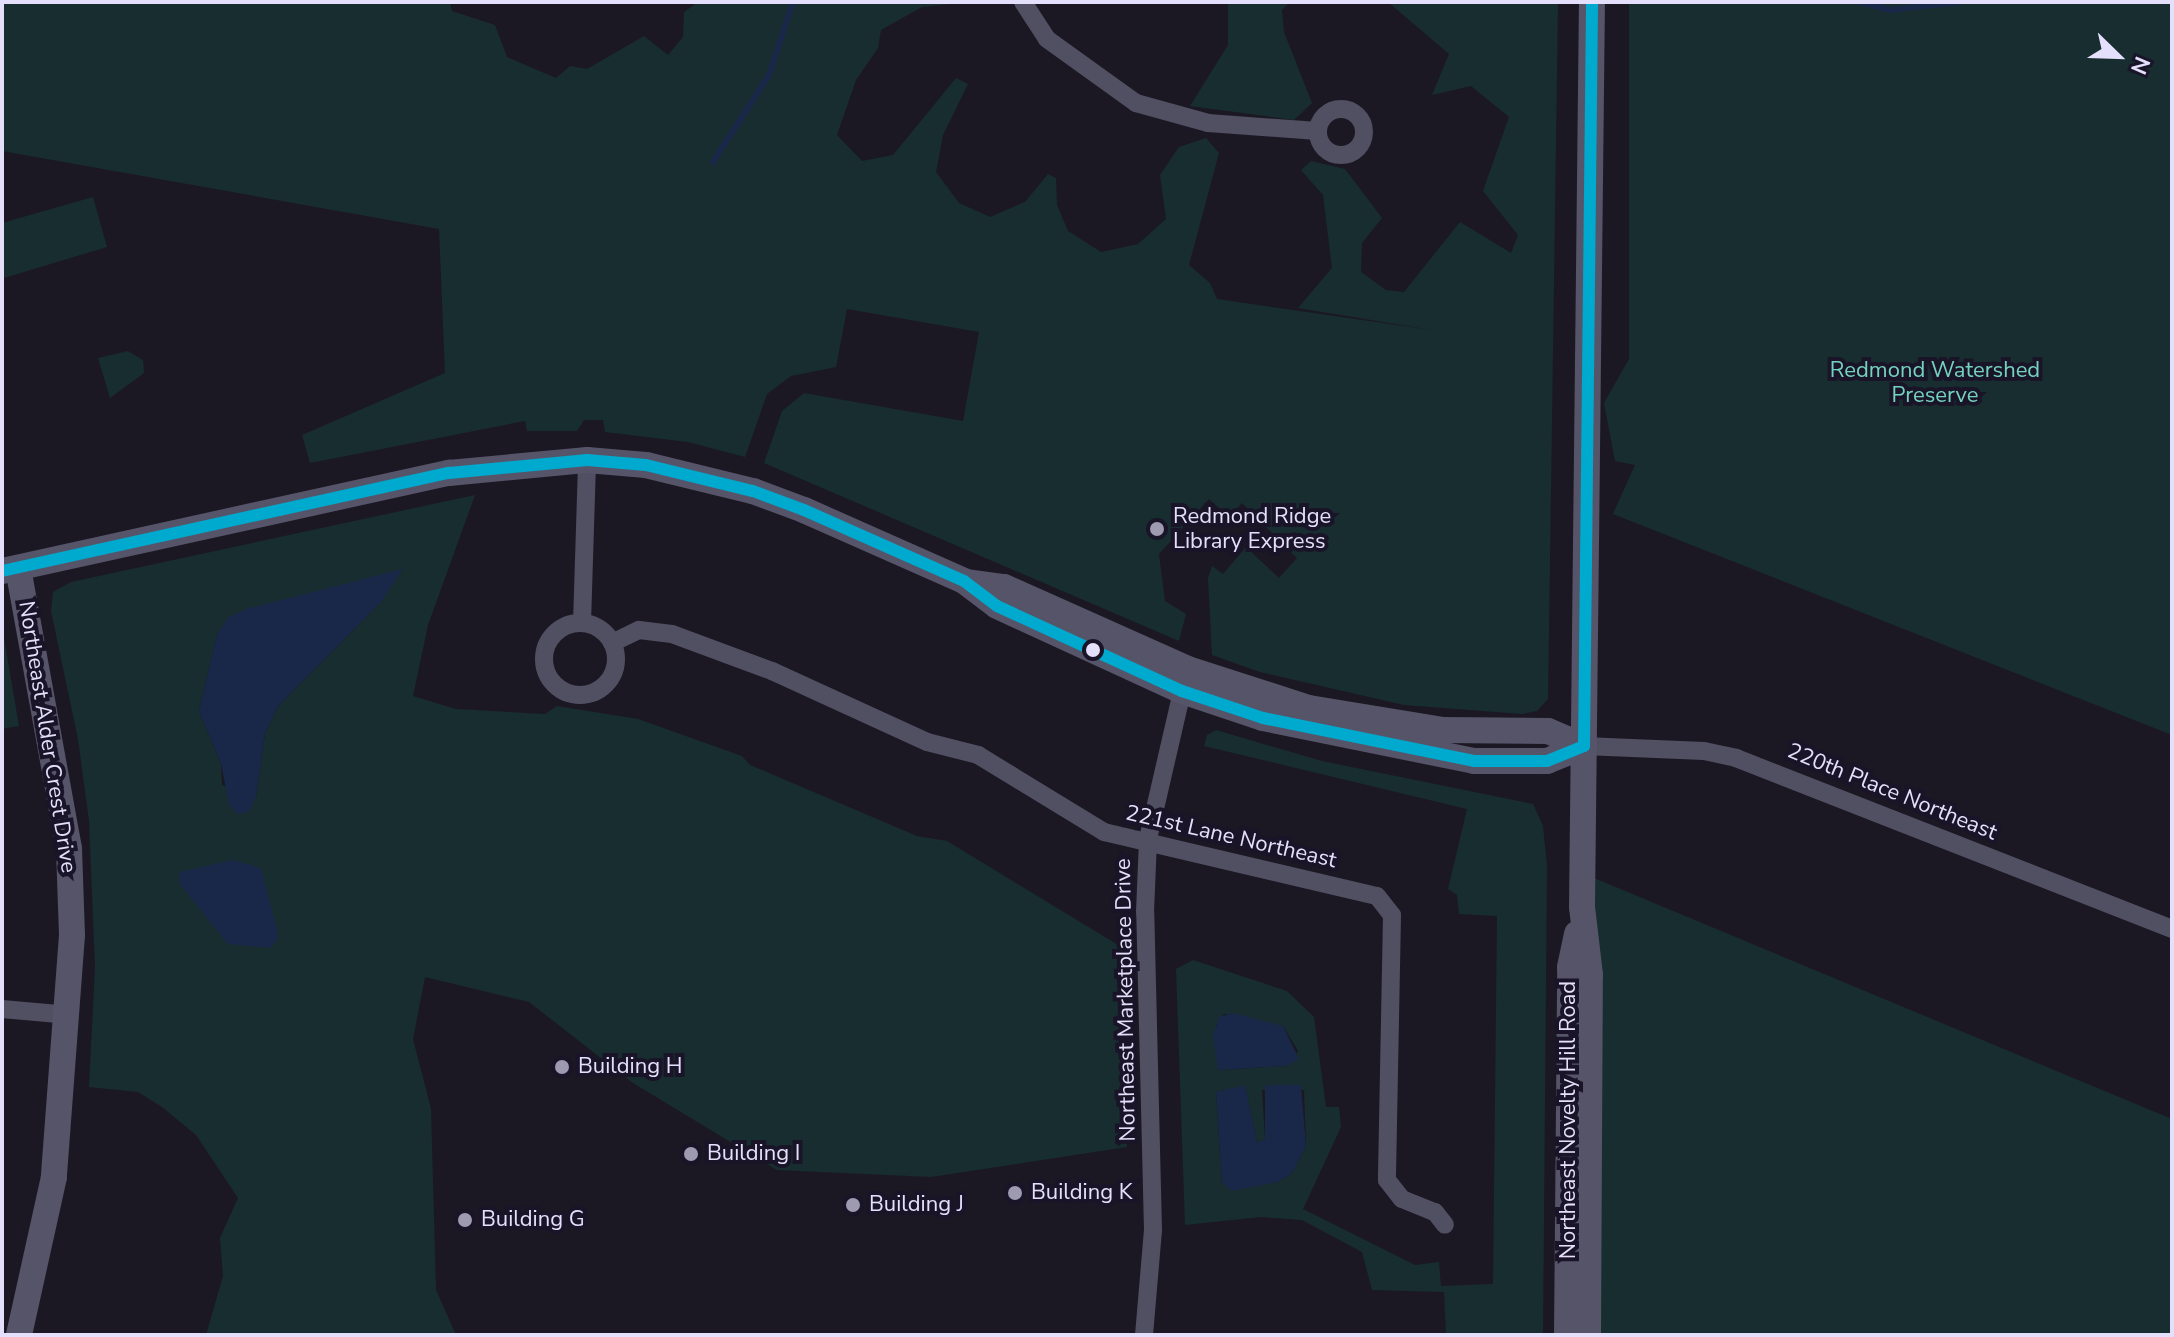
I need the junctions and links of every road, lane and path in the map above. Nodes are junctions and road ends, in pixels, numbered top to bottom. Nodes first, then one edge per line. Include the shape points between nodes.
1 (1023, 2) edge
2 (1592, 2) edge
3 (1318, 131) dead end
4 (587, 460) junction
5 (10, 570) edge
6 (582, 623) junction
7 (612, 643) junction
8 (1185, 680) junction
9 (1584, 746) junction
10 (1148, 839) junction
11 (1582, 907) junction
12 (2172, 929) edge
13 (2, 1009) edge
14 (70, 1015) junction
15 (1445, 1225) dead end
16 (19, 1335) edge
17 (1144, 1335) edge
18 (1567, 1335) edge
19 (1588, 1335) edge

1 - 3 street via 1047,39 1136,103 1208,123
2 - 9 street, Northeast Novelty Hill Road
4 - 5 street via 434,475
4 - 6 street
4 - 8 street via 674,470 753,491 964,581 997,606
5 - 14 street, Northeast Alder Crest Drive via 69,849
6 - 7 street via 595,625
6 - 7 street via 560,628 545,646 544,669 557,688 578,696 602,688 616,667
7 - 10 street, 221st Lane Northeast via 639,630 672,634 772,671 927,742 978,755 1104,832
8 - 9 street via 1336,736 1474,761 1547,761
8 - 10 street, Northeast Marketplace Drive
9 - 11 street, Northeast Novelty Hill Road
9 - 12 street, 220th Place Northeast via 1704,751 1736,758
10 - 15 street, 221st Lane Northeast via 1355,890 1386,904 1392,915 1387,1180 1402,1199 1435,1212
10 - 17 street, Northeast Marketplace Drive via 1153,1216
11 - 18 street, Northeast Novelty Hill Road via 1570,967
11 - 19 street, Northeast Novelty Hill Road via 1590,975
13 - 14 street
14 - 16 street, Northeast Alder Crest Drive via 54,1177

